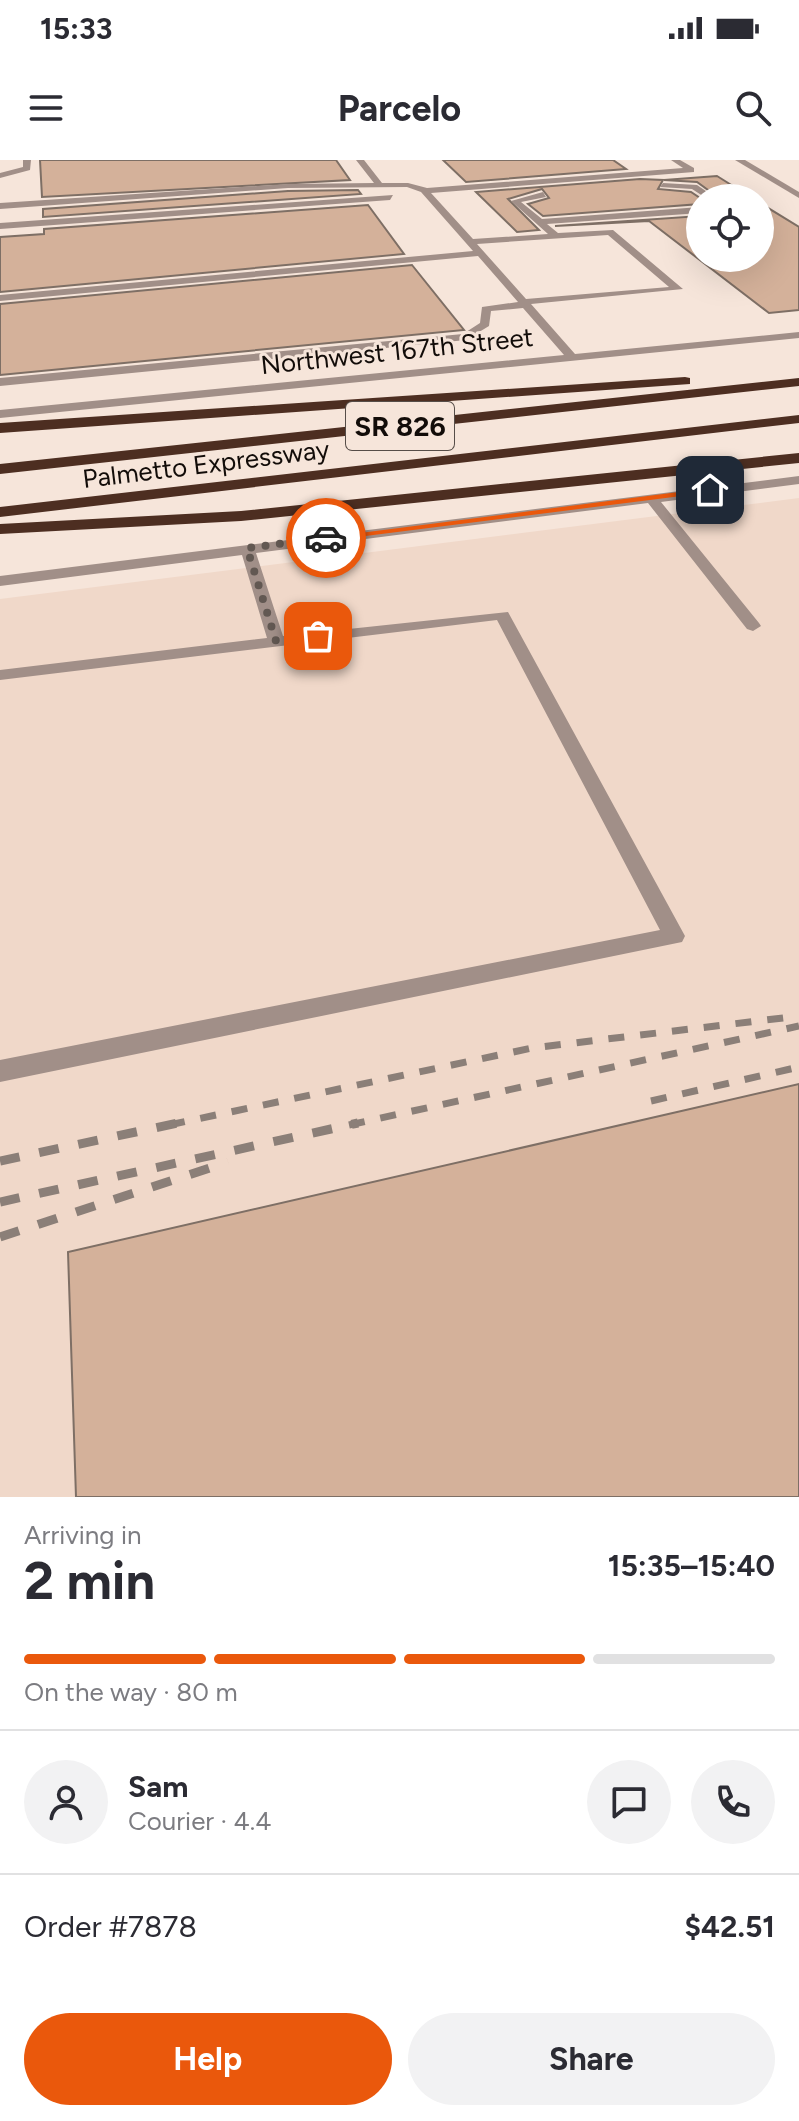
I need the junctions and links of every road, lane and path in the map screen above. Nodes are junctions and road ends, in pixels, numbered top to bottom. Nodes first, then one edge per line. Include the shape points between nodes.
1 (27, 160) edge
2 (360, 160) edge
3 (675, 160) edge
4 (739, 160) edge
5 (0, 176) edge
6 (799, 180) edge
7 (777, 182) junction
8 (378, 183) junction
9 (657, 186) dead end
10 (686, 187) edge
11 (290, 189) junction
12 (426, 191) junction
13 (555, 194) dead end
14 (799, 195) edge
15 (390, 197) dead end
16 (298, 204) junction
17 (0, 206) edge
18 (686, 211) edge
19 (0, 214) edge
20 (539, 222) junction
21 (0, 226) edge
22 (556, 236) junction
23 (472, 242) junction
24 (482, 253) junction
25 (0, 298) edge
26 (525, 303) junction
27 (799, 335) edge
28 (572, 357) junction
29 (799, 380) edge
30 (0, 382) edge
31 (0, 414) edge
32 (799, 419) edge
33 (0, 428) edge
34 (799, 458) edge
35 (0, 469) edge
36 (799, 480) edge
37 (651, 498) junction
38 (0, 512) edge
39 (0, 529) edge
40 (247, 548) junction
41 (0, 581) edge
42 (753, 626) dead end
43 (276, 641) junction
44 (0, 675) edge
45 (0, 1071) edge

1 - 5 street via 27,168
2 - 8 street
3 - 12 street via 691,170
4 - 7 street
6 - 7 street
7 - 14 street
8 - 11 street
8 - 12 street
9 - 10 street
11 - 16 street
11 - 17 street
11 - 19 street
12 - 23 street
13 - 20 street via 516,199
15 - 16 street
16 - 21 street
18 - 20 street
20 - 22 street
22 - 23 street
22 - 26 street via 610,232 678,289
23 - 24 street
24 - 25 street
24 - 26 street
26 - 28 street
26 - 30 street via 486,309 485,324 466,337
27 - 28 street, Northwest 167th Street
28 - 31 street, Northwest 167th Street
29 - 33 highway via 629,383
29 - 35 highway, Palmetto Expressway / SR 826
32 - 38 highway, Palmetto Expressway / SR 826
34 - 39 highway via 241,516
36 - 37 street
37 - 40 street
37 - 42 street
40 - 41 street
40 - 43 street
43 - 44 street
43 - 45 street via 502,615 674,936

